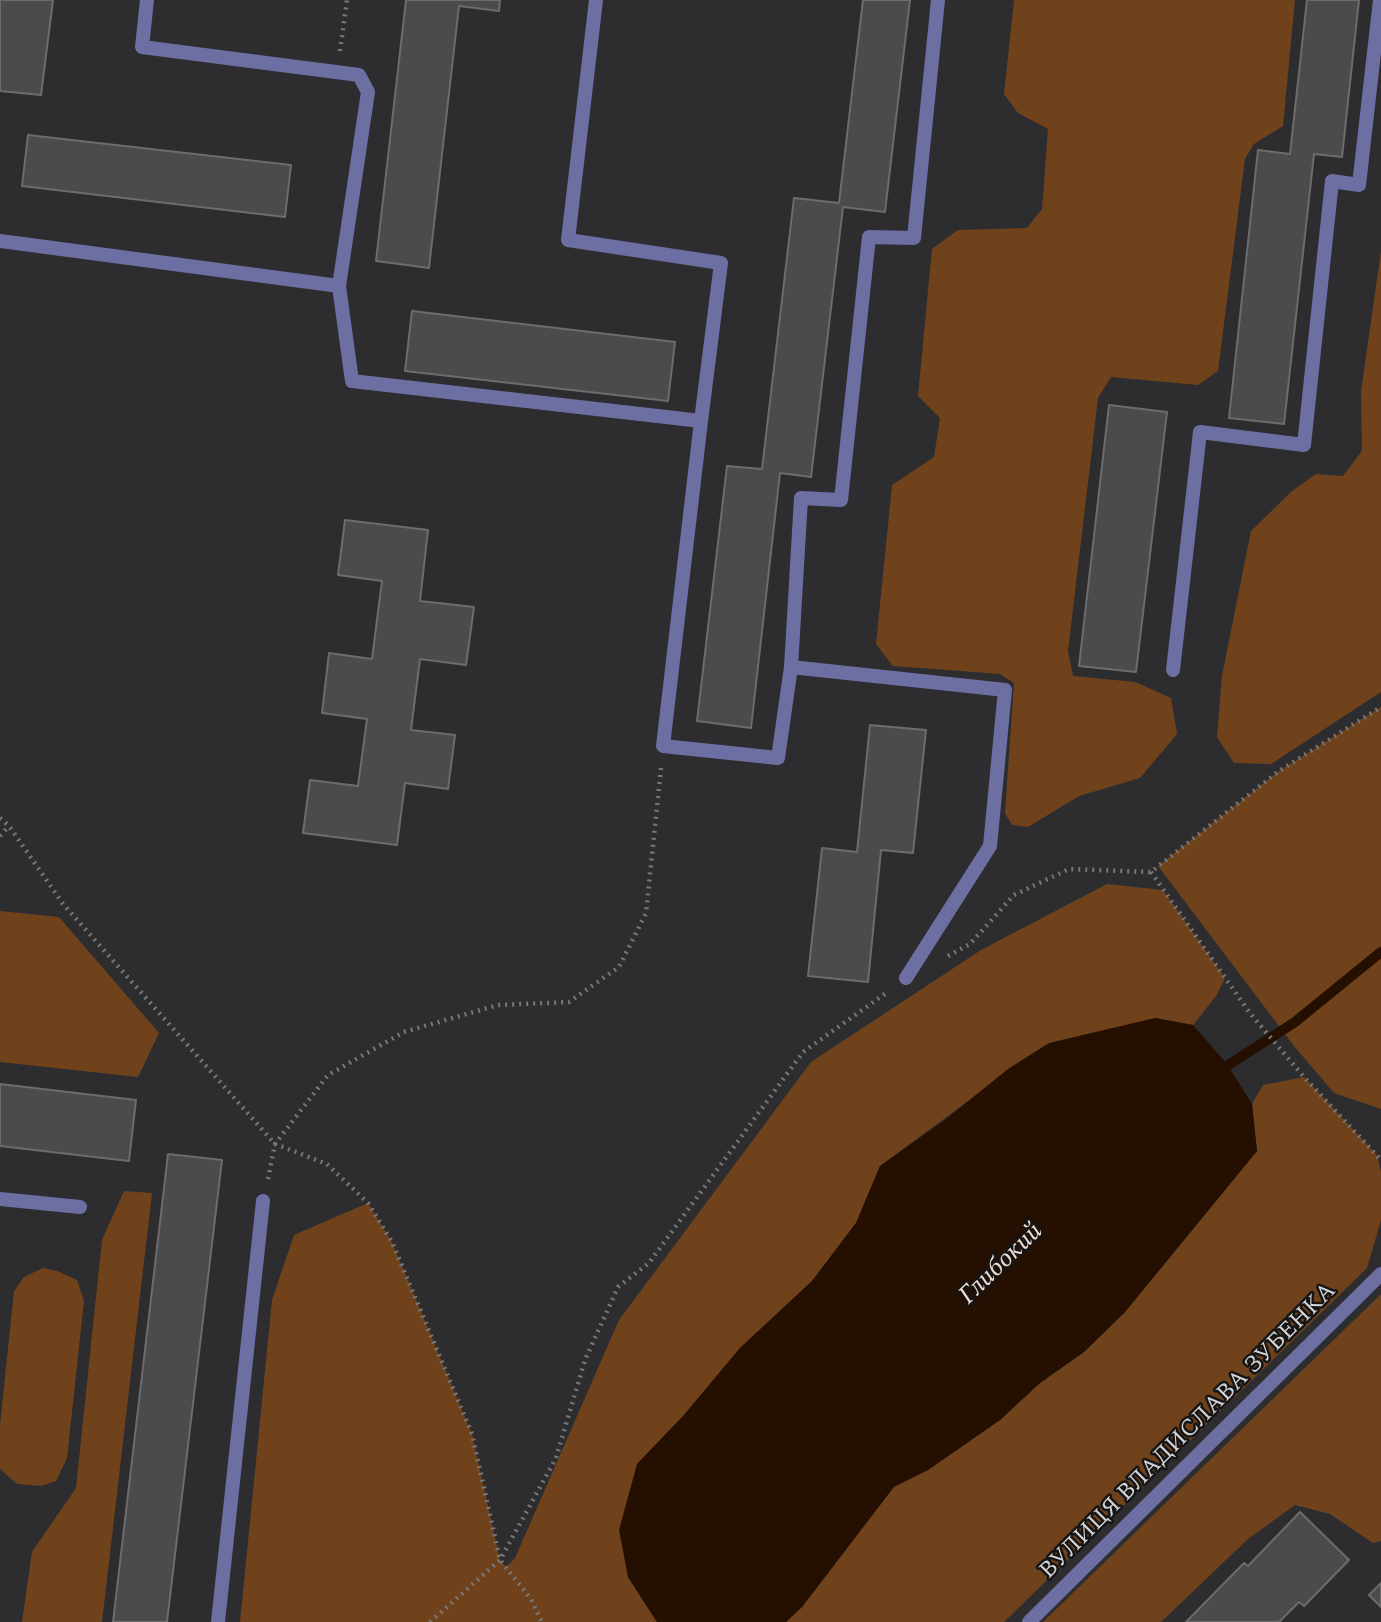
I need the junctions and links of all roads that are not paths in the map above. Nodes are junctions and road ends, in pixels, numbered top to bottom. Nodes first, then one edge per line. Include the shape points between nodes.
1 (147, 0) edge
2 (596, 0) edge
3 (938, 0) edge
4 (1380, 0) edge
5 (0, 241) edge
6 (339, 286) junction
7 (701, 421) junction
8 (791, 667) junction
9 (1173, 670) dead end
10 (906, 978) road end
11 (0, 1199) edge
12 (263, 1201) road end
13 (80, 1206) dead end
14 (1381, 1274) edge
15 (218, 1622) edge
16 (1029, 1622) edge

1 - 6 street via 142,47 359,75 368,92
2 - 7 street via 568,240 722,263
3 - 8 street via 914,238 869,237 841,500 801,498
4 - 9 street via 1359,185 1332,181 1304,445 1200,432
5 - 6 street
6 - 7 street via 352,381
7 - 8 street via 663,746 778,758
8 - 10 street via 1005,690 990,846
11 - 13 street
12 - 15 street
14 - 16 street, ВУЛИЦЯ ВЛАДИСЛАВА ЗУБЕНКА

